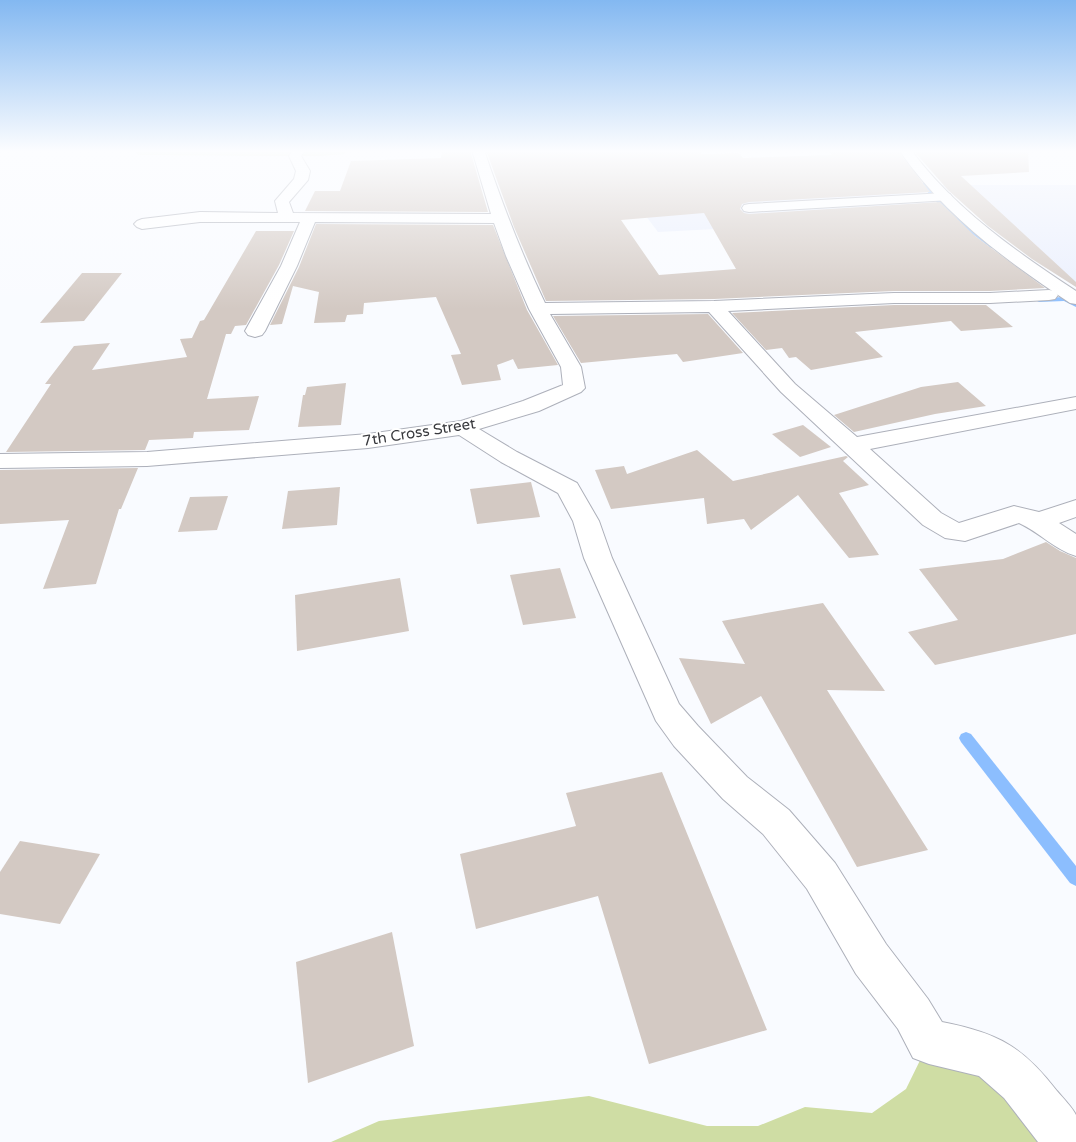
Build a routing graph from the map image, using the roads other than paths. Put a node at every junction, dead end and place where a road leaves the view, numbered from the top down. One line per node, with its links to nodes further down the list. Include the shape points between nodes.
1 (283, 203): 6 (street)
2 (495, 203): 8 (street, 7th Cross Street)
3 (833, 203): 5 (street)
4 (951, 203): 11 (street, via 1029,268)
5 (749, 208)
6 (287, 218): 7 (street); 9 (street, via 200,217)
7 (309, 218): 8 (street); 14 (street, via 289,266)
8 (501, 218): 13 (street, 7th Cross Street)
9 (142, 224)
10 (1049, 295): 12 (street)
11 (1076, 299)
12 (714, 306): 13 (street); 17 (street, via 788,388)
13 (538, 309): 16 (street, 7th Cross Street, via 571,367 574,388 531,406)
14 (255, 330)
15 (1076, 403): 17 (street)
16 (464, 427): 18 (street, 7th Cross Street, via 368,441 147,460); 22 (street, via 509,457 568,488 586,521 598,558 667,712 735,788 776,822 821,876 871,959 913,1014 929,1042 964,1048 1001,1064 1039,1104)
17 (852, 445): 20 (street, via 932,519 954,532 965,532 1014,514)
18 (0, 461)
19 (1076, 508): 20 (street)
20 (1038, 521): 21 (street)
21 (1076, 547)
22 (1066, 1142)

